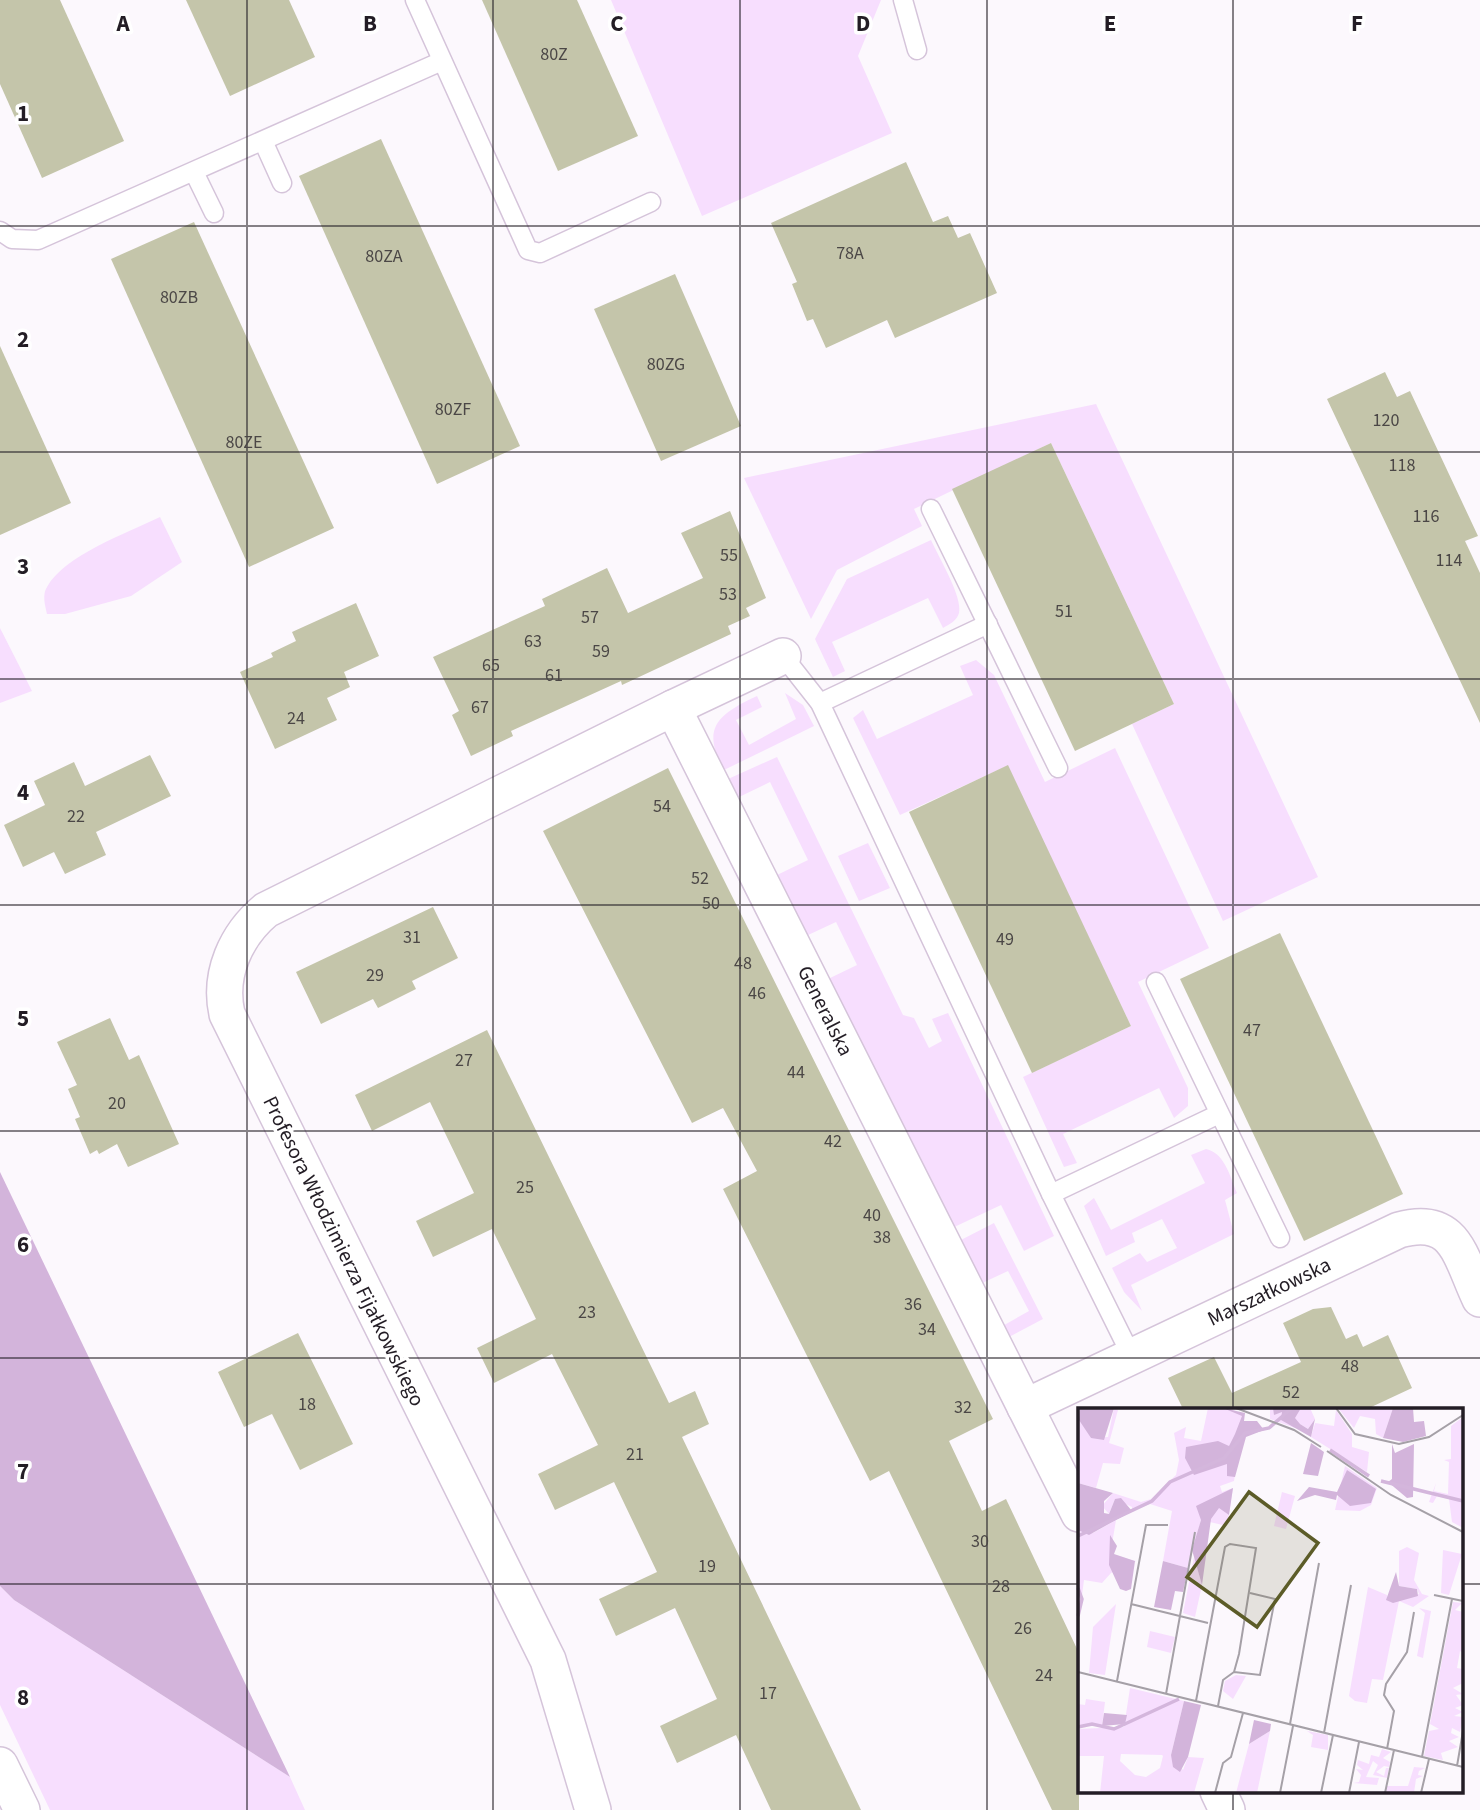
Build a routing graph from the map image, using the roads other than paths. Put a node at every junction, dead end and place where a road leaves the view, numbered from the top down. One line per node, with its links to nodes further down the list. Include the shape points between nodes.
1 (415, 0): 4 (lane)
2 (903, 0): 3 (lane)
3 (917, 51)
4 (442, 61): 5 (lane); 8 (lane, via 528,250 540,253)
5 (263, 141): 6 (lane); 7 (lane)
6 (194, 172): 9 (lane); 10 (lane, via 38,240 12,239)
7 (282, 183)
8 (651, 202)
9 (214, 213)
10 (0, 231)
11 (931, 509): 12 (lane)
12 (988, 624): 14 (lane); 16 (lane)
13 (783, 656): 14 (lane); 15 (street)
14 (820, 703): 19 (lane)
15 (673, 708): 23 (street, Generalska); 28 (street, Profesora Włodzimierza Fijałkowskiego, via 266,909 249,924 237,944 225,983 227,1014 548,1660)
16 (1058, 768)
17 (1156, 982): 18 (lane)
18 (1219, 1114): 19 (lane); 20 (lane)
19 (1051, 1194): 22 (lane)
20 (1280, 1238)
21 (1480, 1299): 22 (street, Marszałkowska, via 1446,1233 1416,1225)
22 (1132, 1357): 23 (street, Marszałkowska)
23 (1026, 1406): 24 (street, Generalska)
24 (1078, 1512)
25 (0, 1765): 27 (street)
26 (1218, 1792): 29 (street)
27 (22, 1810)
28 (593, 1810)
29 (1227, 1810)

